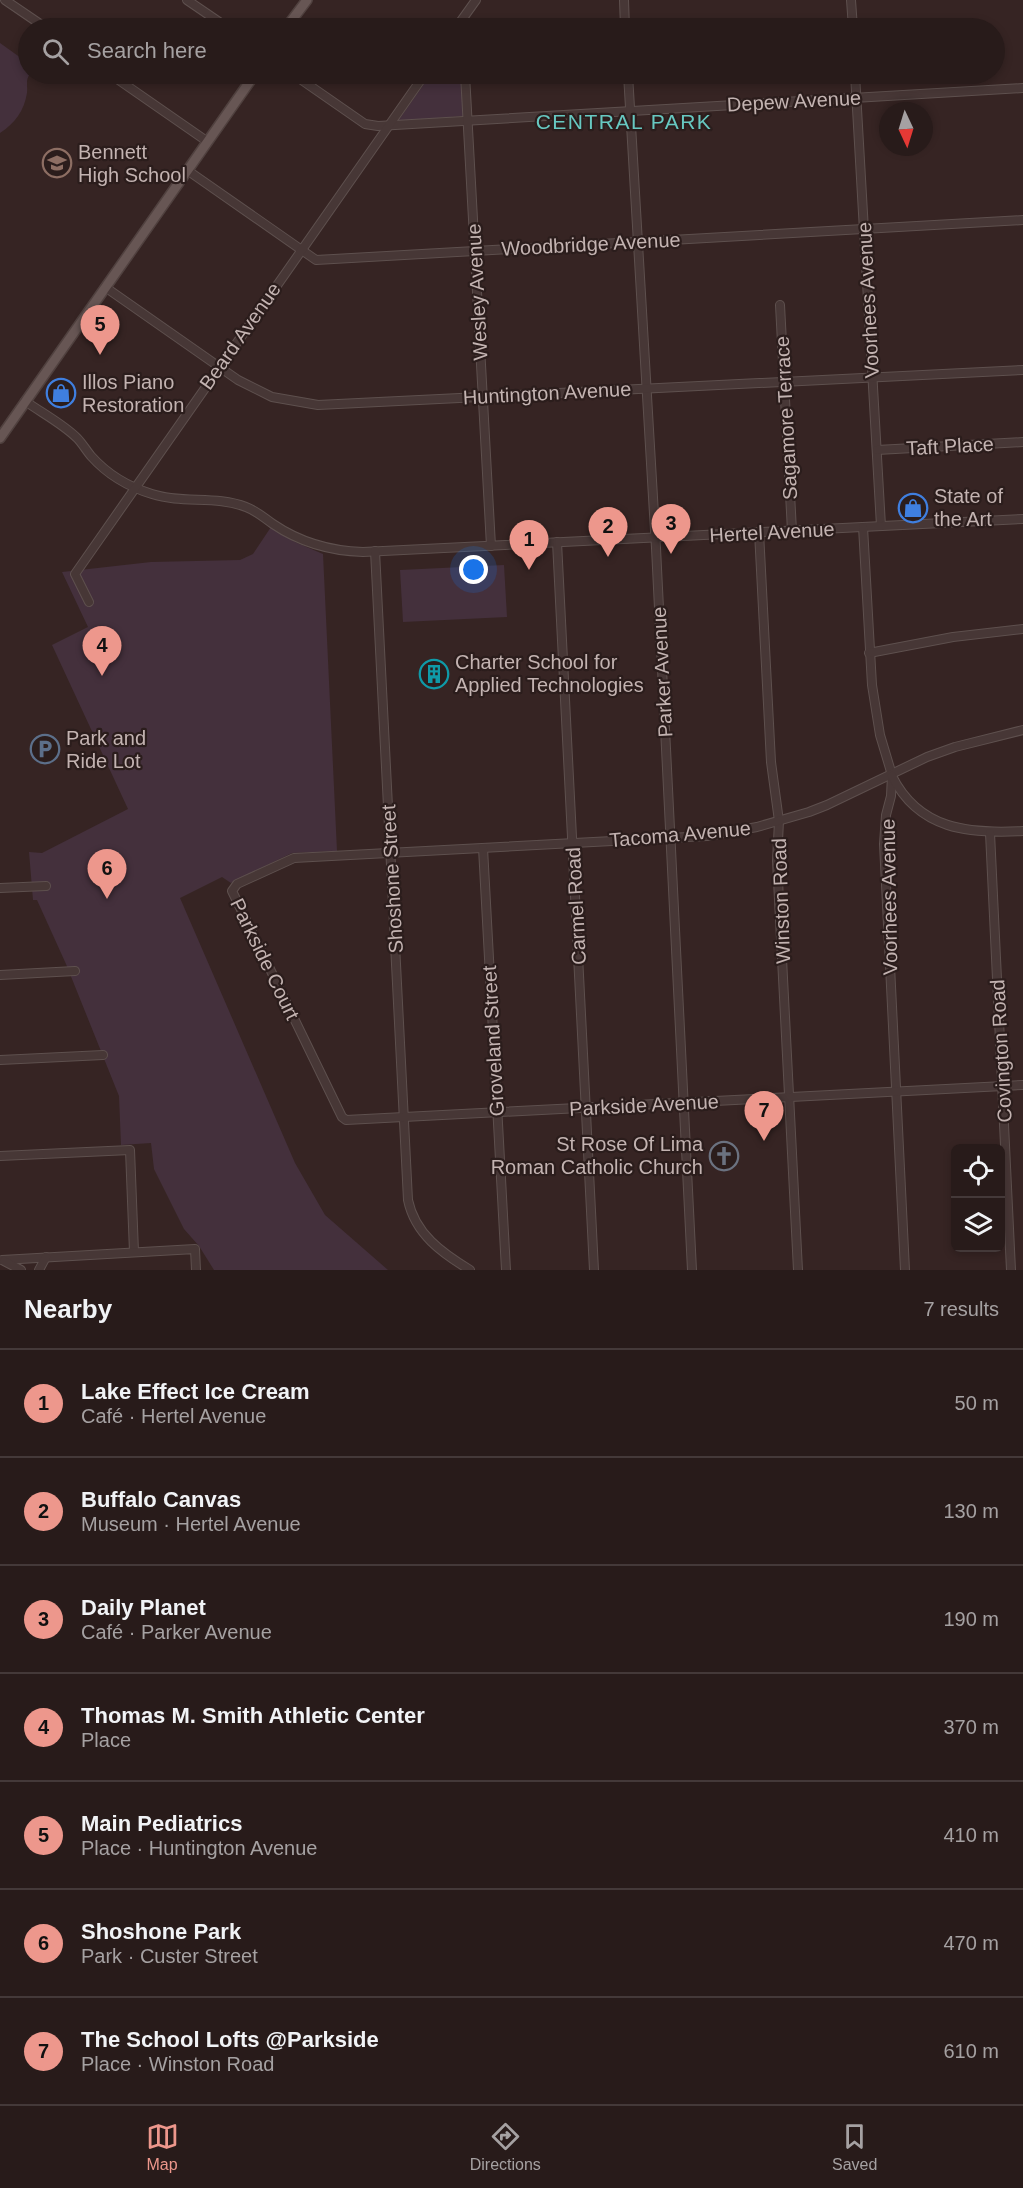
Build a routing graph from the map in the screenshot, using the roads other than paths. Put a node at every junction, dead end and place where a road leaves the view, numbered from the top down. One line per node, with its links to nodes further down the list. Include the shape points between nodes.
1 (5, 0): 7 (street)
2 (188, 0): 8 (street)
3 (307, 0): 9 (main road)
4 (476, 0): 10 (street)
5 (624, 0): 11 (street)
6 (851, 0): 12 (street)
7 (31, 18)
8 (214, 18)
9 (294, 18)
10 (466, 18)
11 (625, 18)
12 (852, 18)
13 (124, 84): 25 (street)
14 (248, 84): 25 (main road)
15 (307, 84): 24 (street, Depew Avenue, via 365,124)
16 (418, 84): 24 (street, Beard Avenue)
17 (465, 84): 23 (street, Wesley Avenue)
18 (629, 84): 22 (street, Parker Avenue)
19 (855, 84): 21 (street, Voorhees Avenue)
20 (1023, 88): 21 (street, Depew Avenue)
21 (856, 98): 22 (street, Depew Avenue); 28 (street, Voorhees Avenue)
22 (630, 110): 23 (street, Depew Avenue); 29 (street, Parker Avenue)
23 (467, 120): 24 (street, Depew Avenue); 31 (street, Wesley Avenue)
24 (389, 125): 30 (street, Beard Avenue)
25 (208, 142): 26 (main road)
26 (187, 170): 30 (street, Woodbridge Avenue); 32 (main road)
27 (1023, 220): 28 (street, Woodbridge Avenue)
28 (864, 229): 29 (street, Woodbridge Avenue); 36 (street, Voorhees Avenue)
29 (637, 241): 31 (street, Woodbridge Avenue); 38 (street, Parker Avenue)
30 (301, 249): 31 (street, Woodbridge Avenue, via 316,260); 34 (street, Beard Avenue)
31 (475, 250): 39 (street, Wesley Avenue)
32 (105, 287): 34 (street, Huntington Avenue); 40 (main road)
33 (780, 305): 37 (street, Sagamore Terrace)
34 (218, 367): 39 (street, Huntington Avenue, via 254,389 296,402 340,405); 44 (street, Beard Avenue)
35 (1023, 370): 36 (street, Huntington Avenue)
36 (873, 378): 37 (street, Huntington Avenue); 43 (street, Voorhees Avenue)
37 (784, 381): 38 (street, Huntington Avenue); 48 (street, Sagamore Terrace)
38 (645, 387): 39 (street, Huntington Avenue); 50 (street, Parker Avenue)
39 (483, 397): 52 (street, Wesley Avenue)
40 (25, 401): 41 (main road); 44 (street, Hertel Avenue, via 76,437 111,474)
41 (0, 438)
42 (1023, 442): 43 (street, Taft Place)
43 (877, 450): 46 (street, Voorhees Avenue)
44 (135, 488): 53 (street, Hertel Avenue, via 170,498 217,500 243,506 313,545); 54 (street, Beard Avenue, via 75,574)
45 (1023, 519): 46 (street, Hertel Avenue)
46 (881, 526): 47 (street, Hertel Avenue)
47 (863, 527): 48 (street, Hertel Avenue); 56 (street, Voorhees Avenue)
48 (792, 531): 49 (street, Hertel Avenue)
49 (759, 532): 50 (street, Hertel Avenue); 59 (street, Winston Road, via 771,762)
50 (655, 538): 51 (street, Hertel Avenue); 62 (street, Parker Avenue)
51 (557, 542): 52 (street, Hertel Avenue); 63 (street, Carmel Road)
52 (491, 546): 53 (street, Hertel Avenue)
53 (375, 551): 65 (street, Shoshone Street)
54 (88, 602)
55 (1023, 629): 56 (street)
56 (869, 653): 58 (street, Voorhees Avenue, via 876,715)
57 (1023, 730): 58 (street, Tacoma Avenue, via 955,747)
58 (892, 774): 59 (street, Tacoma Avenue, via 827,805); 61 (street, via 901,793 930,817 962,829); 74 (street, Voorhees Avenue, via 884,844)
59 (779, 821): 62 (street, Tacoma Avenue, via 724,834); 75 (street, Winston Road, via 777,861)
60 (1023, 831): 61 (street)
61 (990, 832): 73 (street, Covington Road)
62 (670, 838): 63 (street, Tacoma Avenue); 76 (street, Parker Avenue)
63 (573, 843): 64 (street, Tacoma Avenue); 77 (street, Carmel Road)
64 (483, 849): 65 (street, Tacoma Avenue); 78 (street, Groveland Street)
65 (391, 853): 79 (street, Parkside Court, via 294,858 237,884 232,891); 80 (street, Shoshone Street)
66 (46, 886): 67 (street)
67 (0, 888)
68 (75, 971): 69 (street)
69 (0, 975)
70 (103, 1055): 71 (street)
71 (0, 1060)
72 (1023, 1085): 73 (street, Parkside Avenue)
73 (1002, 1086): 74 (street, Parkside Avenue); 94 (street, Covington Road)
74 (896, 1092): 75 (street, Parkside Avenue); 93 (street, Voorhees Avenue)
75 (789, 1097): 76 (street, Parkside Avenue); 92 (street, Winston Road)
76 (684, 1103): 77 (street, Parkside Avenue); 91 (street, Parker Avenue)
77 (586, 1108): 78 (street, Parkside Avenue); 90 (street, Carmel Road)
78 (497, 1112): 80 (street, Parkside Avenue); 89 (street, Groveland Street)
79 (340, 1114): 80 (street, Parkside Avenue, via 347,1120)
80 (404, 1117): 88 (street, Shoshone Street, via 410,1207 418,1226 425,1236)
81 (0, 1155): 82 (street, via 130,1150)
82 (134, 1252): 83 (street); 87 (street, via 195,1249)
83 (46, 1257): 84 (street); 86 (street)
84 (1, 1259): 85 (street)
85 (21, 1270)
86 (39, 1270)
87 (196, 1270)
88 (470, 1270)
89 (506, 1270)
90 (594, 1270)
91 (692, 1270)
92 (798, 1270)
93 (905, 1270)
94 (1011, 1270)

